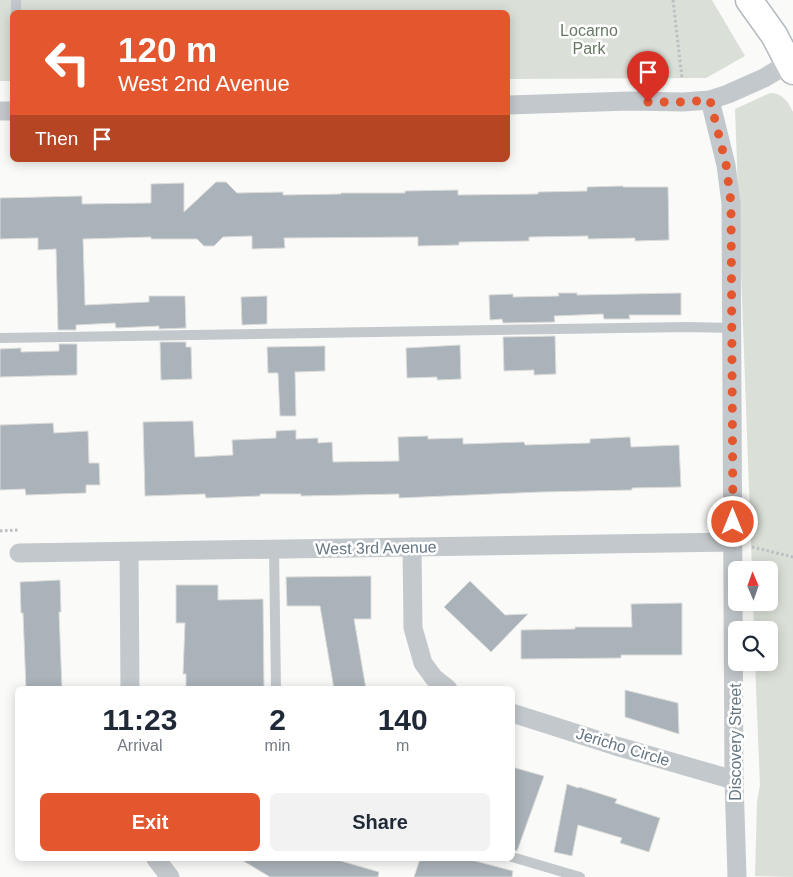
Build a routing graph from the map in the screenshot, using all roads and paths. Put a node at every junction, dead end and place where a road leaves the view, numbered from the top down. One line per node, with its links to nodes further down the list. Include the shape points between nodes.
1 (673, 0): 4 (path)
2 (749, 0): 3 (street, via 774,35)
3 (791, 67): 5 (street)
4 (682, 78)
5 (710, 100): 6 (street); 7 (street, Discovery Street, via 726,164 731,203)
6 (510, 105)
7 (732, 328): 8 (lane); 11 (street, Discovery Street)
8 (0, 338)
9 (19, 530): 10 (path)
10 (0, 531)
11 (733, 542): 12 (street, West 3rd Avenue); 16 (path); 21 (street, Discovery Street)
12 (412, 547): 13 (street, West 3rd Avenue); 19 (street, via 413,628 423,663)
13 (274, 549): 14 (street, West 3rd Avenue); 18 (lane)
14 (129, 552): 15 (street, West 3rd Avenue); 17 (street)
15 (19, 553)
16 (793, 558)
17 (130, 686)
18 (276, 686)
19 (444, 686)
20 (515, 714): 21 (street, Jericho Circle)
21 (734, 780): 26 (street, Discovery Street)
22 (515, 858): 25 (lane)
23 (158, 861): 24 (street)
24 (170, 877)
25 (580, 877)
26 (737, 877)

